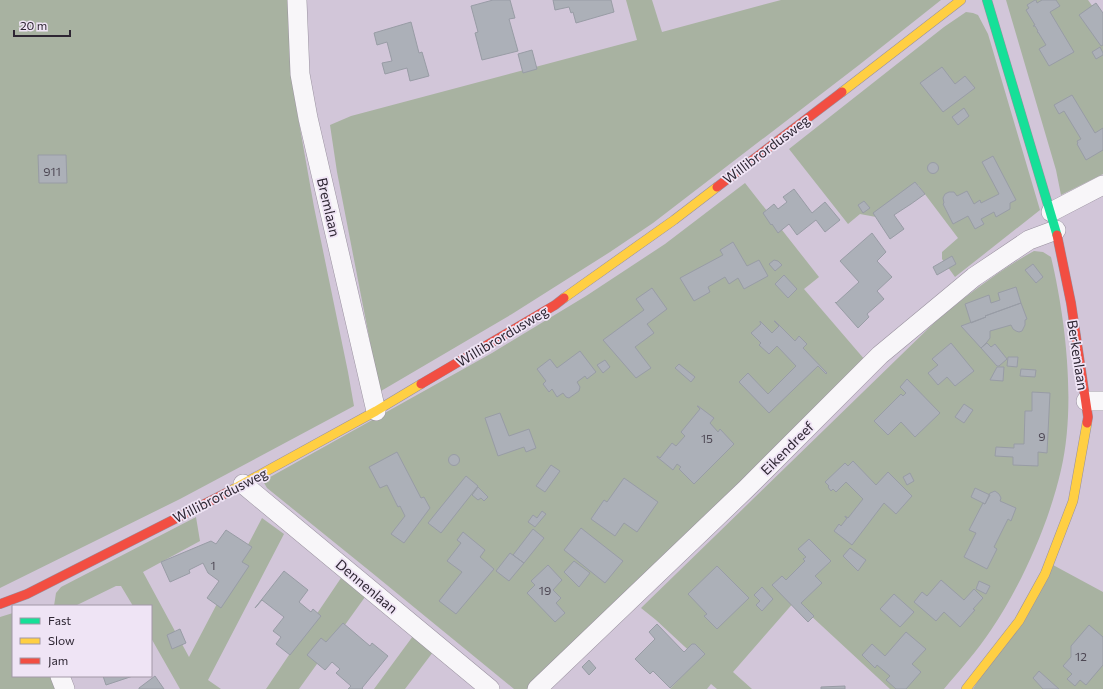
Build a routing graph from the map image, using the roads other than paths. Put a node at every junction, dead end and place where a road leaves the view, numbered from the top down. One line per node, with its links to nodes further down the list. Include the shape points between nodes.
1 (297, 0): 7 (street, Bremlaan, via 300,74 308,118)
2 (961, 0): 7 (street, Willibrordusweg, via 674,220 555,305)
3 (987, 0): 5 (street, Berkenlaan)
4 (1103, 185): 5 (street, Eikendreef)
5 (1053, 221): 6 (street, Berkenlaan); 14 (street, Eikendreef, via 974,277 880,355)
6 (1094, 401): 15 (street, Berkenlaan, via 1088,417 1073,501 1045,574 1019,621)
7 (376, 411): 8 (street, Willibrordusweg)
8 (243, 484): 9 (street, Willibrordusweg); 13 (street, Dennenlaan)
9 (29, 600): 10 (street, Willibrordusweg)
10 (0, 604)
11 (60, 677): 12 (street)
12 (65, 689)
13 (490, 689)
14 (537, 689)
15 (966, 689)

